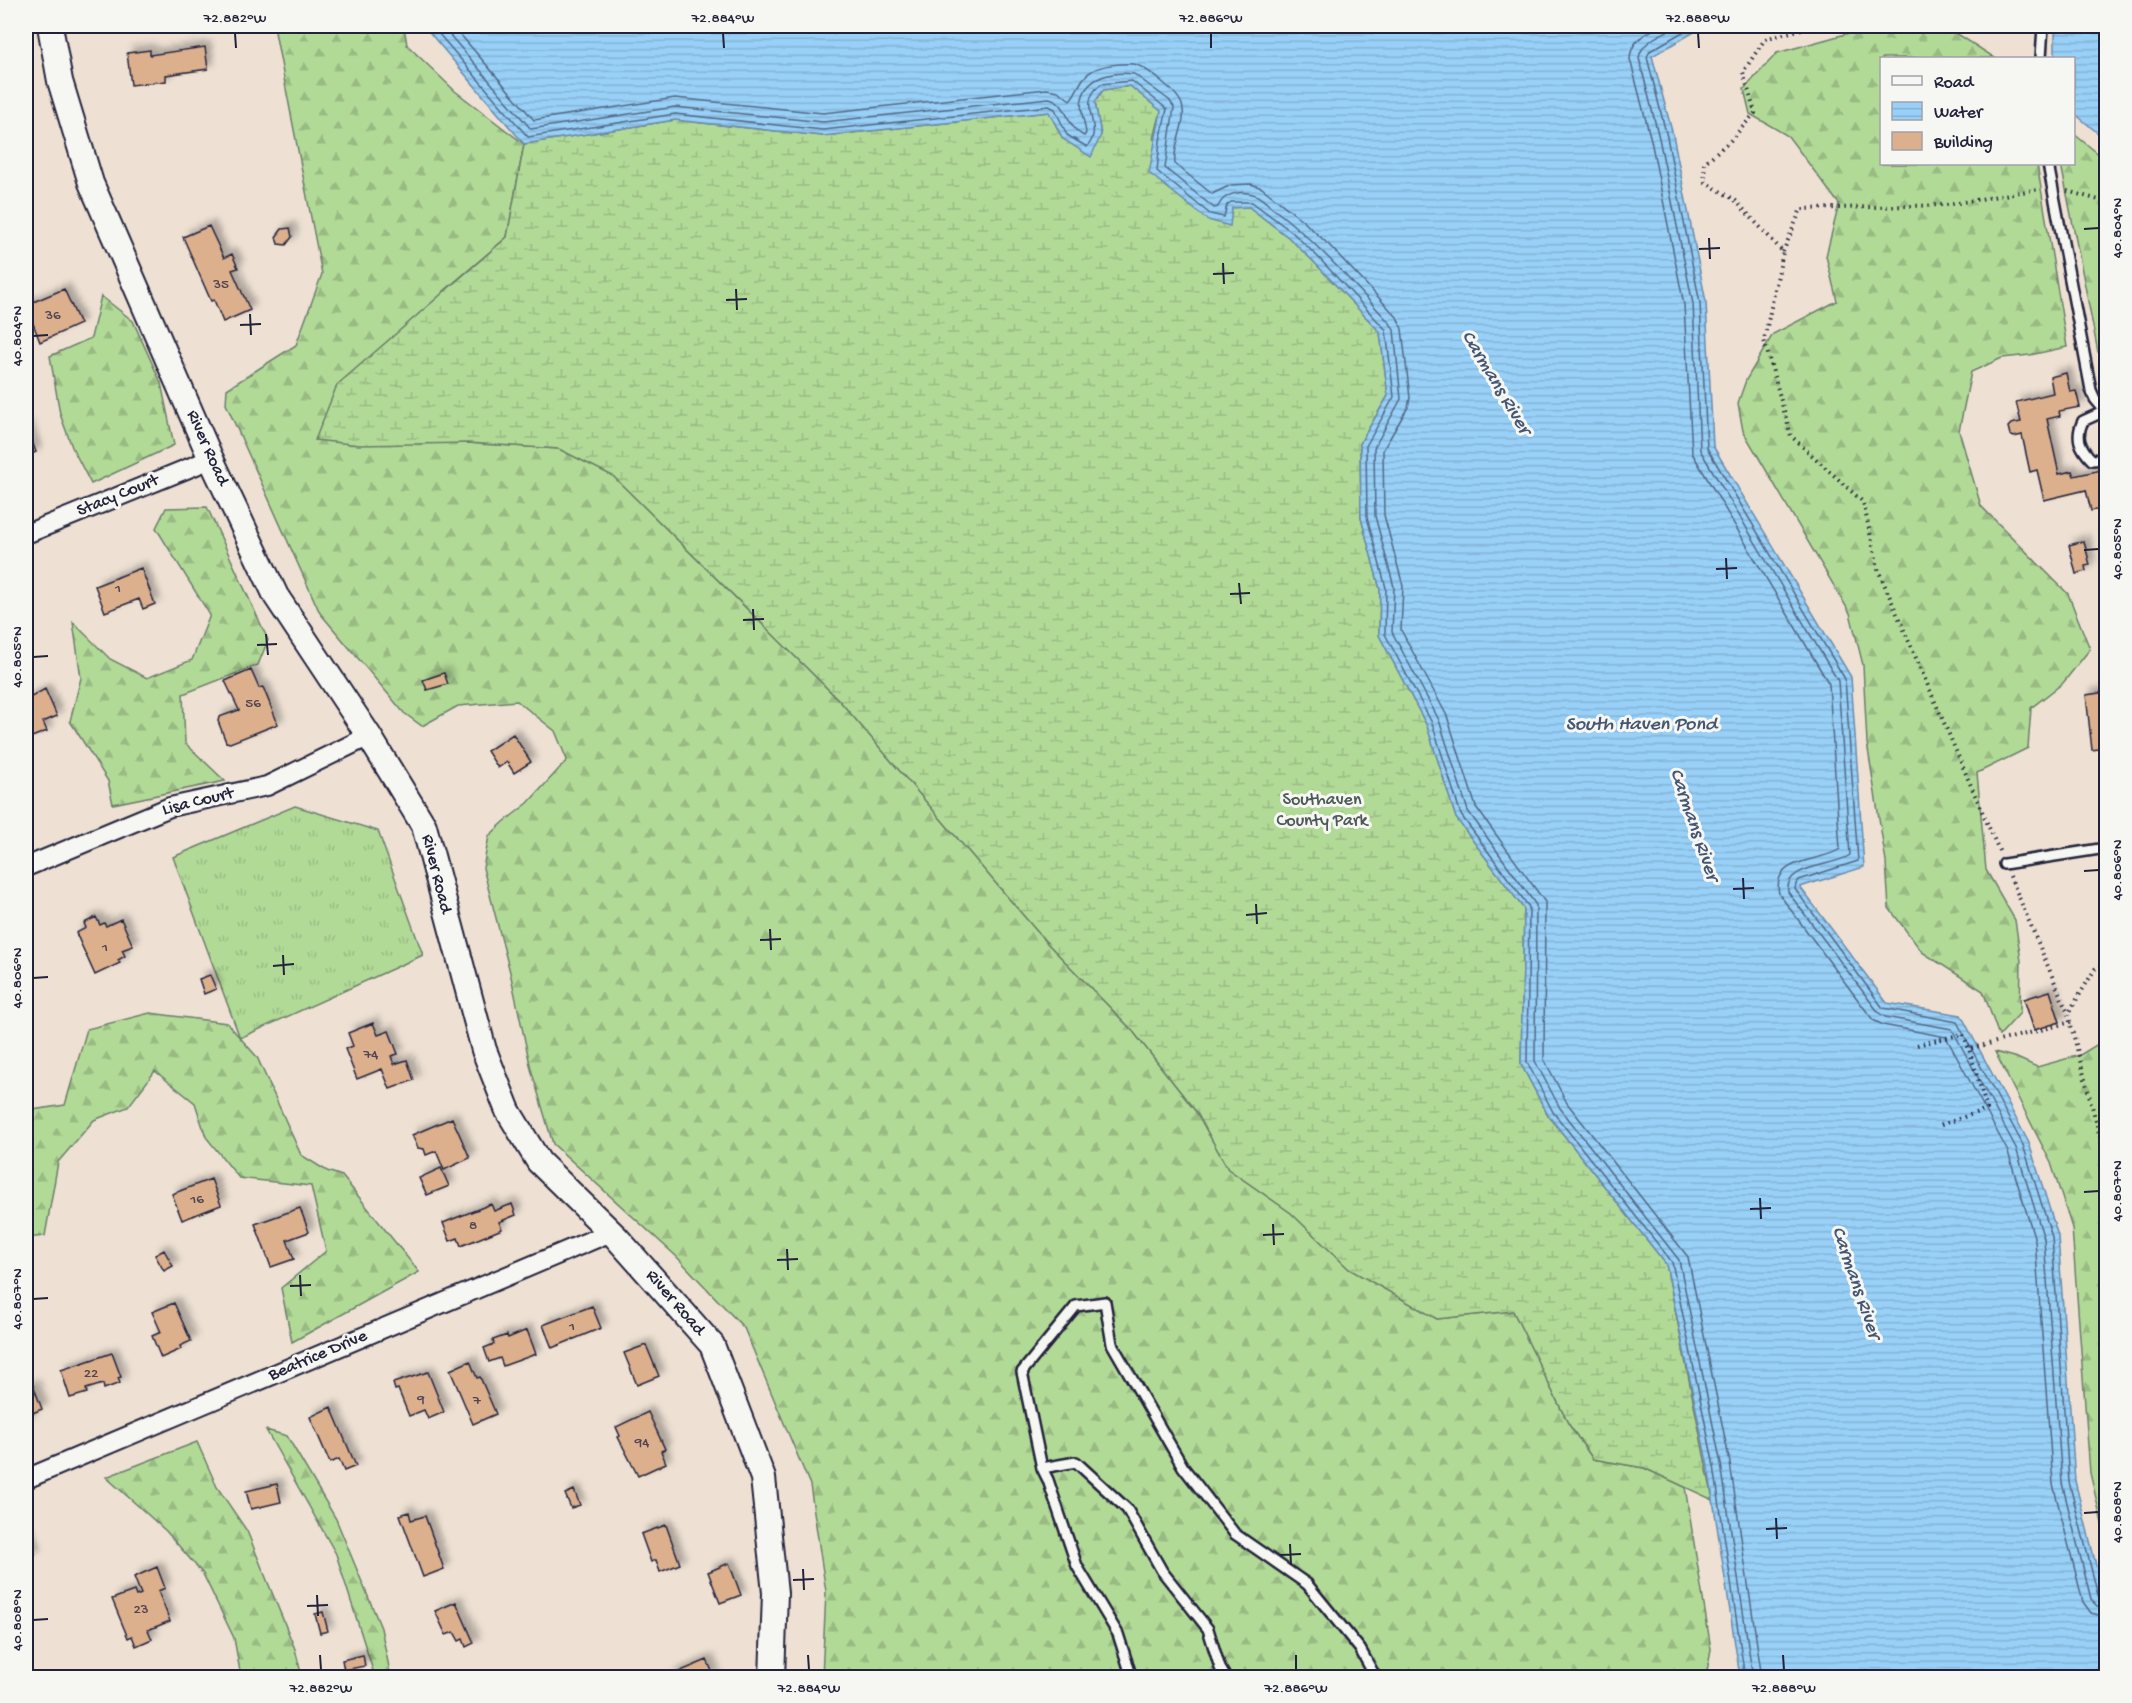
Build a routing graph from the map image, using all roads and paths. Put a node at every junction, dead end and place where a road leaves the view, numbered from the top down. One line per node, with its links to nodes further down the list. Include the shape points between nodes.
1 (50, 26): 10 (street, River Road, via 60,81 91,183)
2 (1813, 26): 8 (path, via 1765,39 1743,72 1755,113 1704,162 1705,182 1735,200)
3 (2043, 26): 4 (lane)
4 (2042, 57)
5 (2048, 165): 6 (lane)
6 (2052, 187): 7 (path); 8 (path, via 1946,205 1801,209); 9 (lane, via 2091,390)
7 (2106, 202)
8 (1783, 252): 15 (path, via 1764,340 1791,436 1863,502 1879,572)
9 (2106, 411): 11 (lane, via 2083,421 2079,440 2092,460)
10 (211, 459): 12 (street, Stacy Court); 13 (street, River Road, via 276,596)
11 (2106, 459)
12 (26, 534)
13 (369, 736): 16 (street, Lisa Court, via 267,786 170,807); 24 (street, River Road, via 424,826 484,1050 508,1111 538,1162)
14 (2106, 848): 15 (lane)
15 (2004, 864): 18 (path)
16 (26, 867)
17 (2106, 962): 18 (path, via 2095,969)
18 (2068, 1014): 19 (path)
19 (2071, 1022): 21 (path); 23 (path)
20 (1917, 1045): 21 (path, via 1963,1034)
21 (1969, 1049): 22 (path, via 1987,1109)
22 (1941, 1125)
23 (2106, 1160)
24 (611, 1232): 26 (street, Beatrice Drive); 27 (street, River Road, via 712,1346 763,1478 775,1593)
25 (1042, 1468): 28 (lane, via 1077,1566 1118,1634); 29 (lane, via 1076,1461 1126,1509 1162,1571 1208,1629); 30 (lane, via 1023,1372 1076,1306 1105,1302 1112,1344 1183,1467 1235,1534 1306,1584 1360,1650)
26 (26, 1479)
27 (772, 1677)
28 (1132, 1677)
29 (1226, 1677)
30 (1376, 1677)

